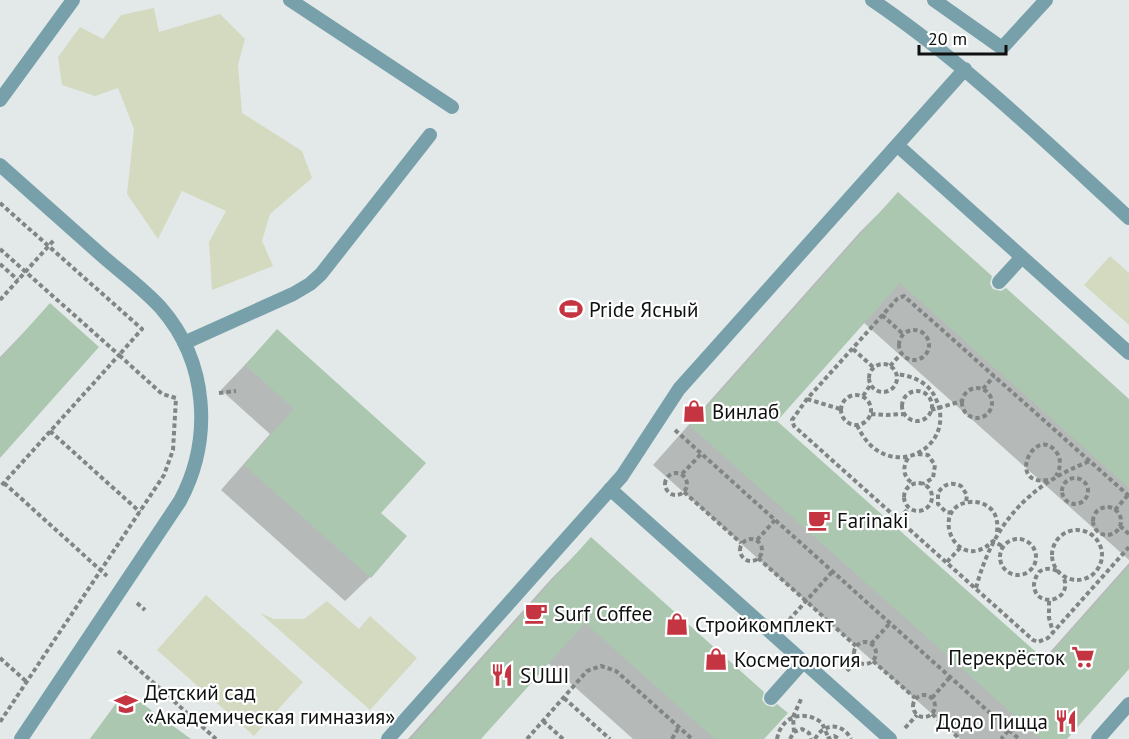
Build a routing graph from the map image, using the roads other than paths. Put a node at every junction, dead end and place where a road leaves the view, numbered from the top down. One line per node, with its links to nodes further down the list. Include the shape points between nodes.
1 (72, 0): 7 (lane)
2 (290, 0): 8 (lane)
3 (872, 0): 6 (lane)
4 (934, 0): 5 (lane, via 1002,48)
5 (1046, 0)
6 (965, 69): 10 (lane); 12 (lane)
7 (0, 100)
8 (452, 107)
9 (430, 135): 15 (lane, via 310,284)
10 (897, 145): 13 (lane); 17 (lane, via 679,389)
11 (0, 165): 15 (lane, via 161,308)
12 (1129, 218)
13 (1022, 257): 14 (lane); 16 (lane)
14 (999, 282)
15 (184, 343): 21 (lane, via 201,395 200,439 191,481)
16 (1129, 353)
17 (610, 489): 18 (lane); 22 (lane)
18 (803, 662): 19 (lane); 23 (lane)
19 (771, 698)
20 (1129, 704): 24 (lane)
21 (21, 739)
22 (388, 739)
23 (890, 739)
24 (1098, 739)

